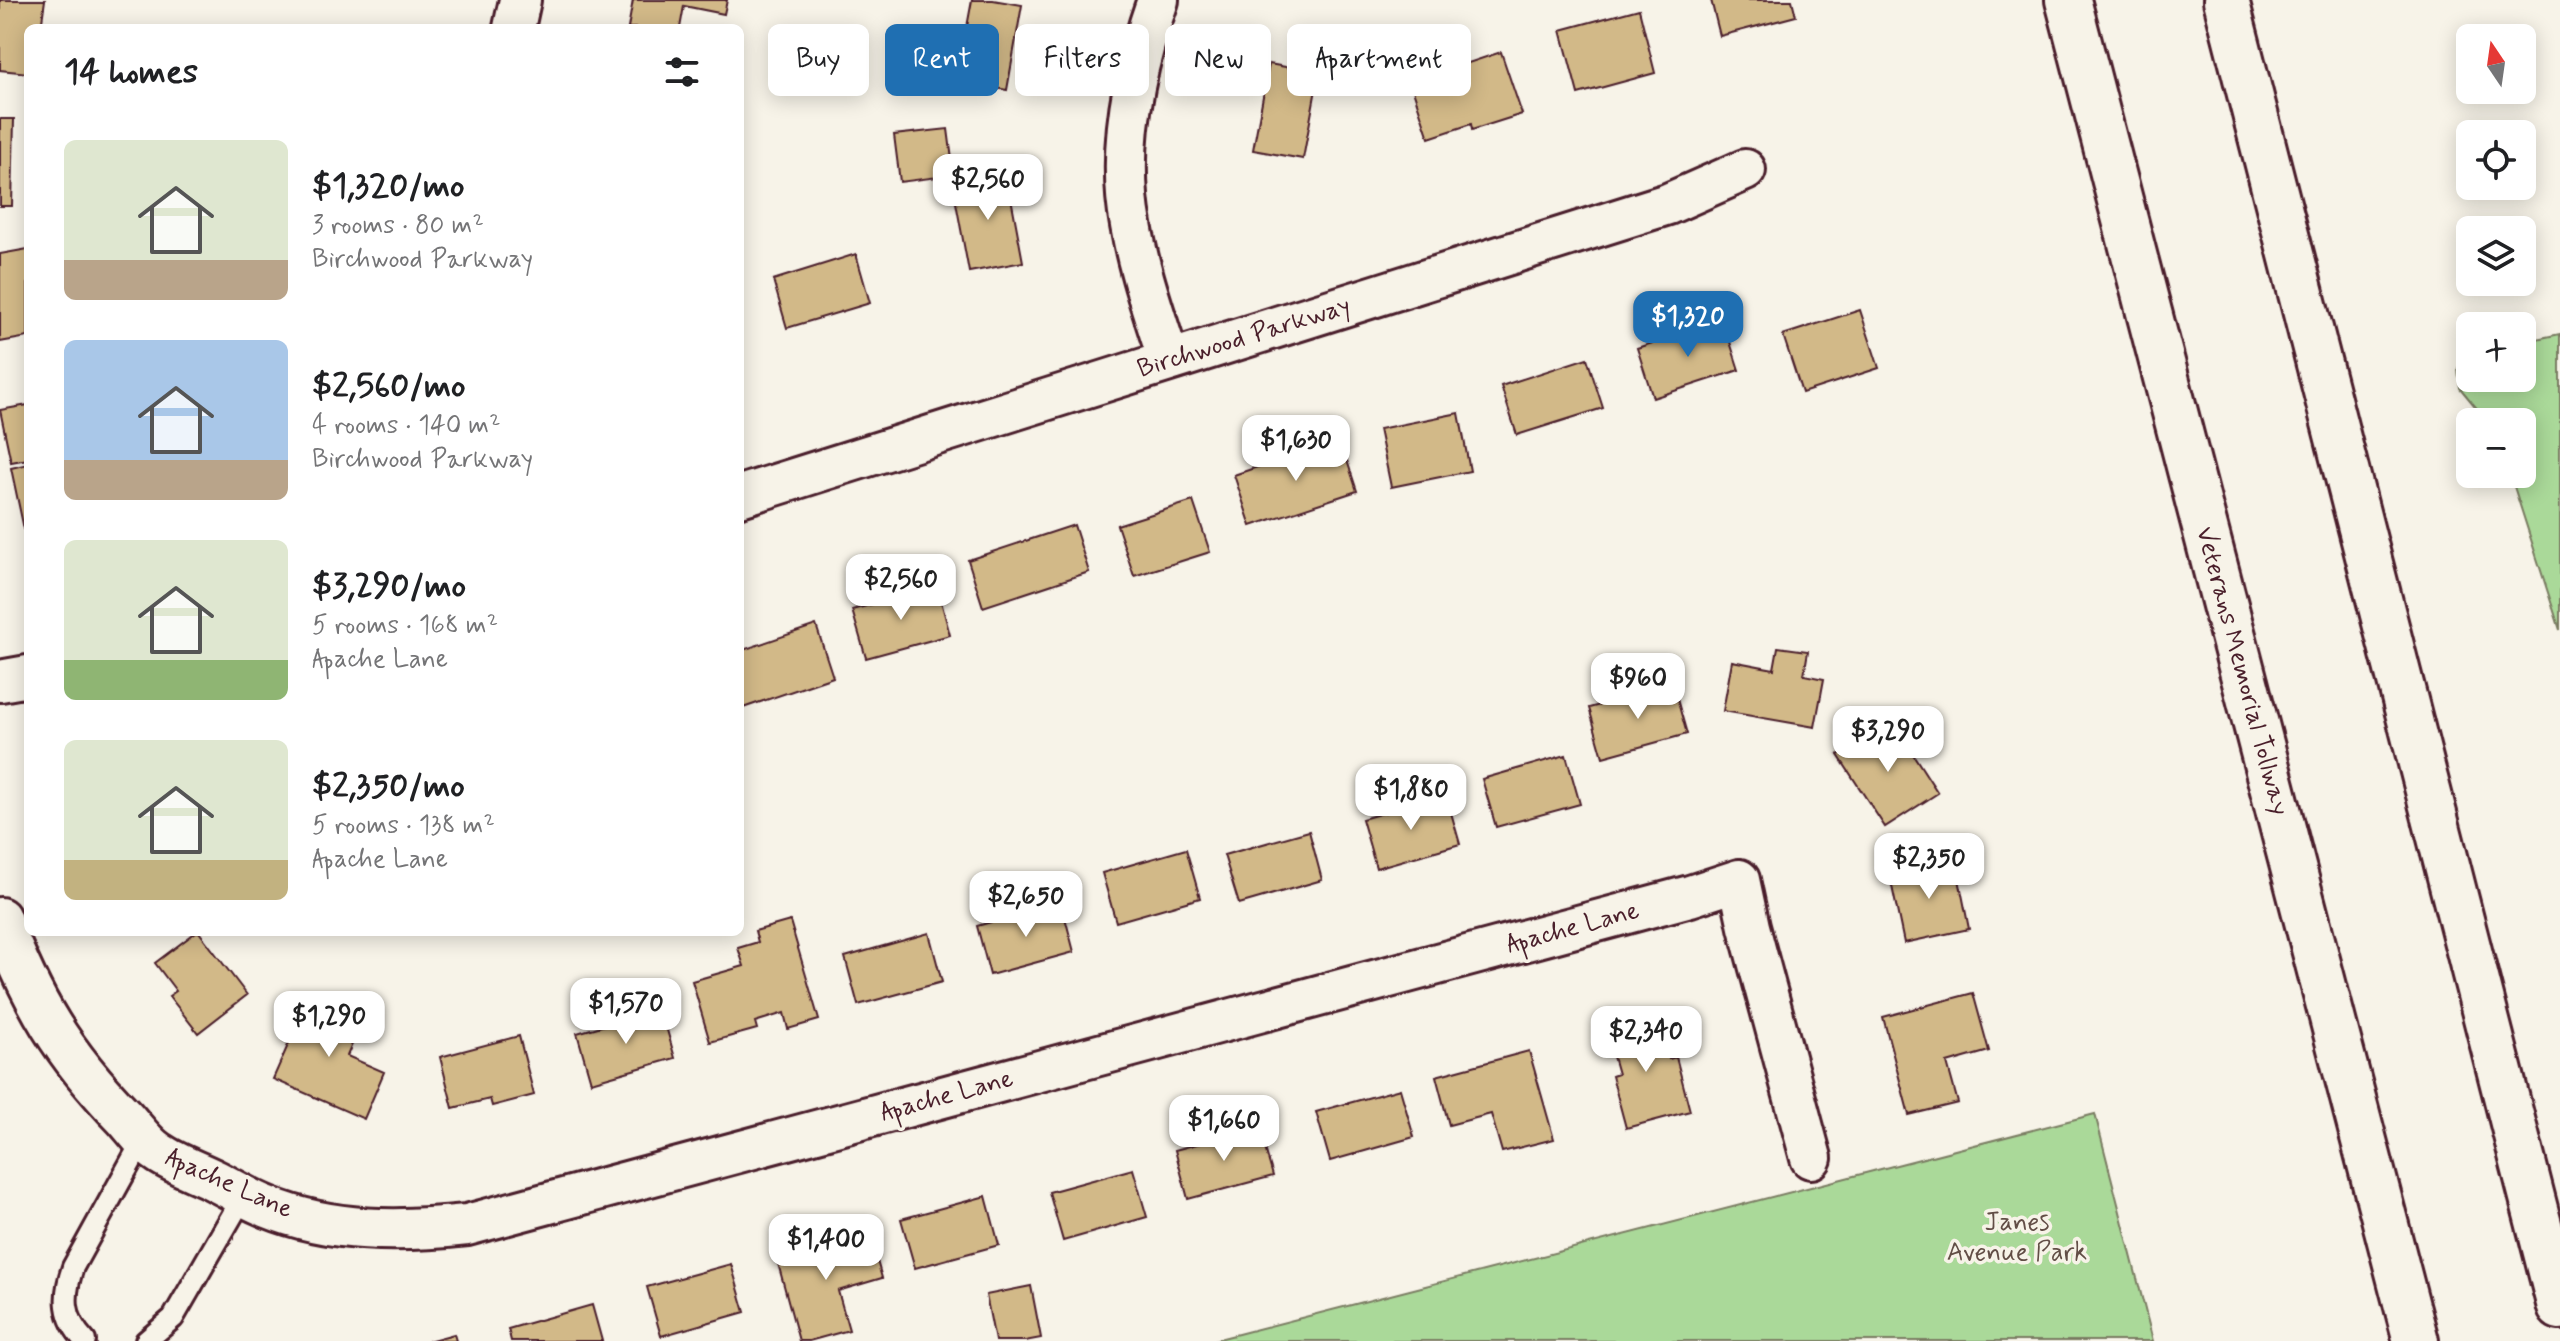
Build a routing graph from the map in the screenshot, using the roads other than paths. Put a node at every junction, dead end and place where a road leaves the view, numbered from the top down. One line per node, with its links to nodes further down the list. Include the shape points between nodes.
1 (520, 0): 5 (street)
2 (1158, 0): 7 (street, via 1130,107 1126,160 1130,222)
3 (2068, 0): 18 (highway, Veterans Memorial Tollway)
4 (2226, 0): 15 (highway)
5 (515, 24)
6 (1745, 170): 7 (street, Birchwood Parkway, via 1668,204)
7 (1169, 361): 8 (street, Birchwood Parkway)
8 (744, 495)
9 (24, 677): 10 (street)
10 (0, 681)
11 (0, 918): 12 (street, Apache Lane, via 21,974 60,1041 97,1090)
12 (144, 1138): 14 (street, Apache Lane, via 157,1152); 16 (lane, via 65,1290 71,1327)
13 (1811, 1158): 14 (street, Apache Lane, via 1739,880 467,1225 361,1229 320,1223)
14 (244, 1195): 17 (lane, via 173,1318)
15 (2560, 1307)
16 (85, 1341)
17 (146, 1341)
18 (2416, 1341)

